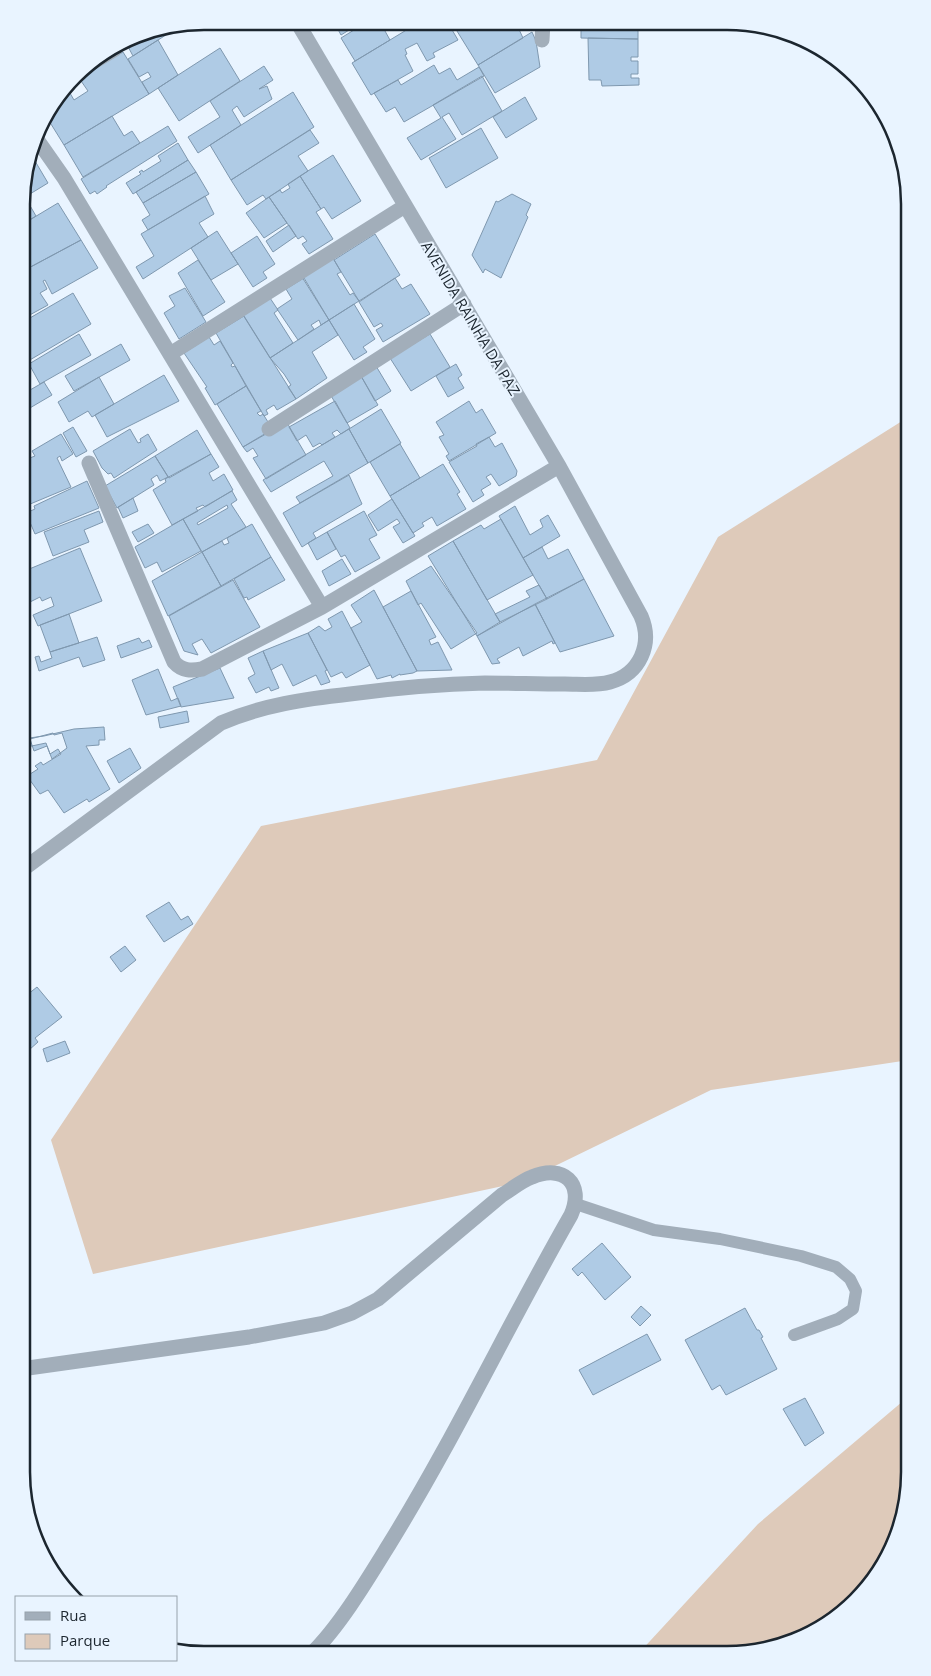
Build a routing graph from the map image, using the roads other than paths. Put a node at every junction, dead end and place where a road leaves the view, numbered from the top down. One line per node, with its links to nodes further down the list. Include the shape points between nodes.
1 (302, 30): 5 (street, AVENIDA RAINHA DA PAZ)
2 (543, 30): 3 (street)
3 (542, 40)
4 (40, 144): 7 (street)
5 (405, 206): 6 (street, AVENIDA RAINHA DA PAZ); 7 (street)
6 (464, 304): 8 (street); 10 (street, AVENIDA RAINHA DA PAZ)
7 (170, 354): 11 (street)
8 (269, 429)
9 (89, 463): 11 (street, via 179,668 202,670)
10 (559, 466): 11 (street); 12 (street, AVENIDA RAINHA DA PAZ, via 641,616 646,631 644,653 626,675 610,682 592,684 484,683 400,687 292,701 245,713 221,723)
11 (322, 607)
12 (30, 864)
13 (576, 1204): 14 (lane, via 654,1230 720,1239 836,1267 850,1279 856,1292 853,1309 838,1319); 15 (street, via 577,1191 566,1178 552,1173 532,1176 502,1195 378,1299 324,1323 249,1337); 16 (street, via 479,1388 406,1516 364,1585)
14 (794, 1336)
15 (30, 1368)
16 (317, 1646)

